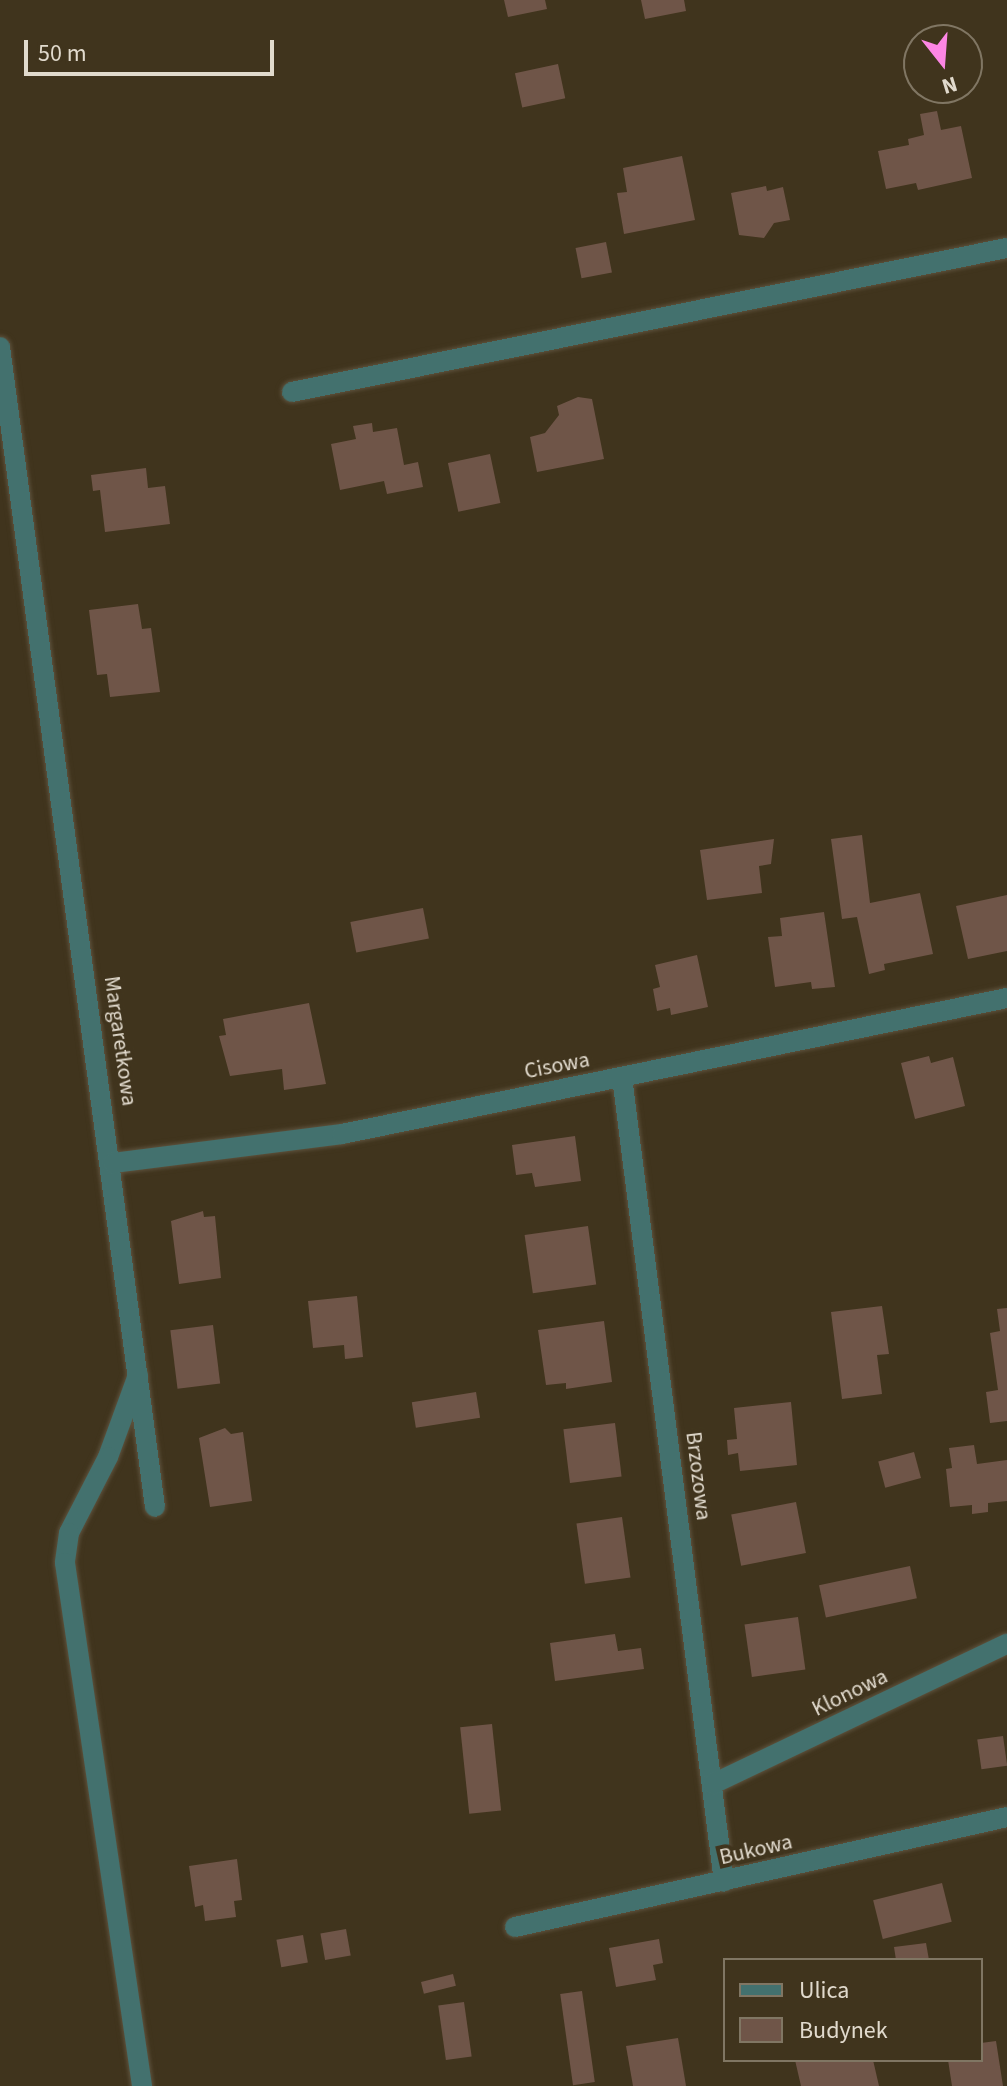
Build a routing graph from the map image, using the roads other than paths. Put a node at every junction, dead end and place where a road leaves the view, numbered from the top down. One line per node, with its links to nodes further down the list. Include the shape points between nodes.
1 (1007, 248): 3 (street)
2 (0, 347): 6 (street, Margaretkowa)
3 (292, 392)
4 (1007, 998): 5 (street, Cisowa)
5 (622, 1077): 6 (street, Cisowa, via 342,1134); 10 (street, Brzozowa)
6 (113, 1163): 7 (street, Margaretkowa)
7 (138, 1375): 8 (street, Margaretkowa); 14 (street, via 108,1457 69,1533 65,1563)
8 (155, 1507)
9 (1007, 1644): 10 (street, Klonowa)
10 (713, 1784): 12 (street, Brzozowa)
11 (1007, 1817): 12 (street, Bukowa)
12 (724, 1882): 13 (street, Bukowa)
13 (515, 1927)
14 (142, 2086)

